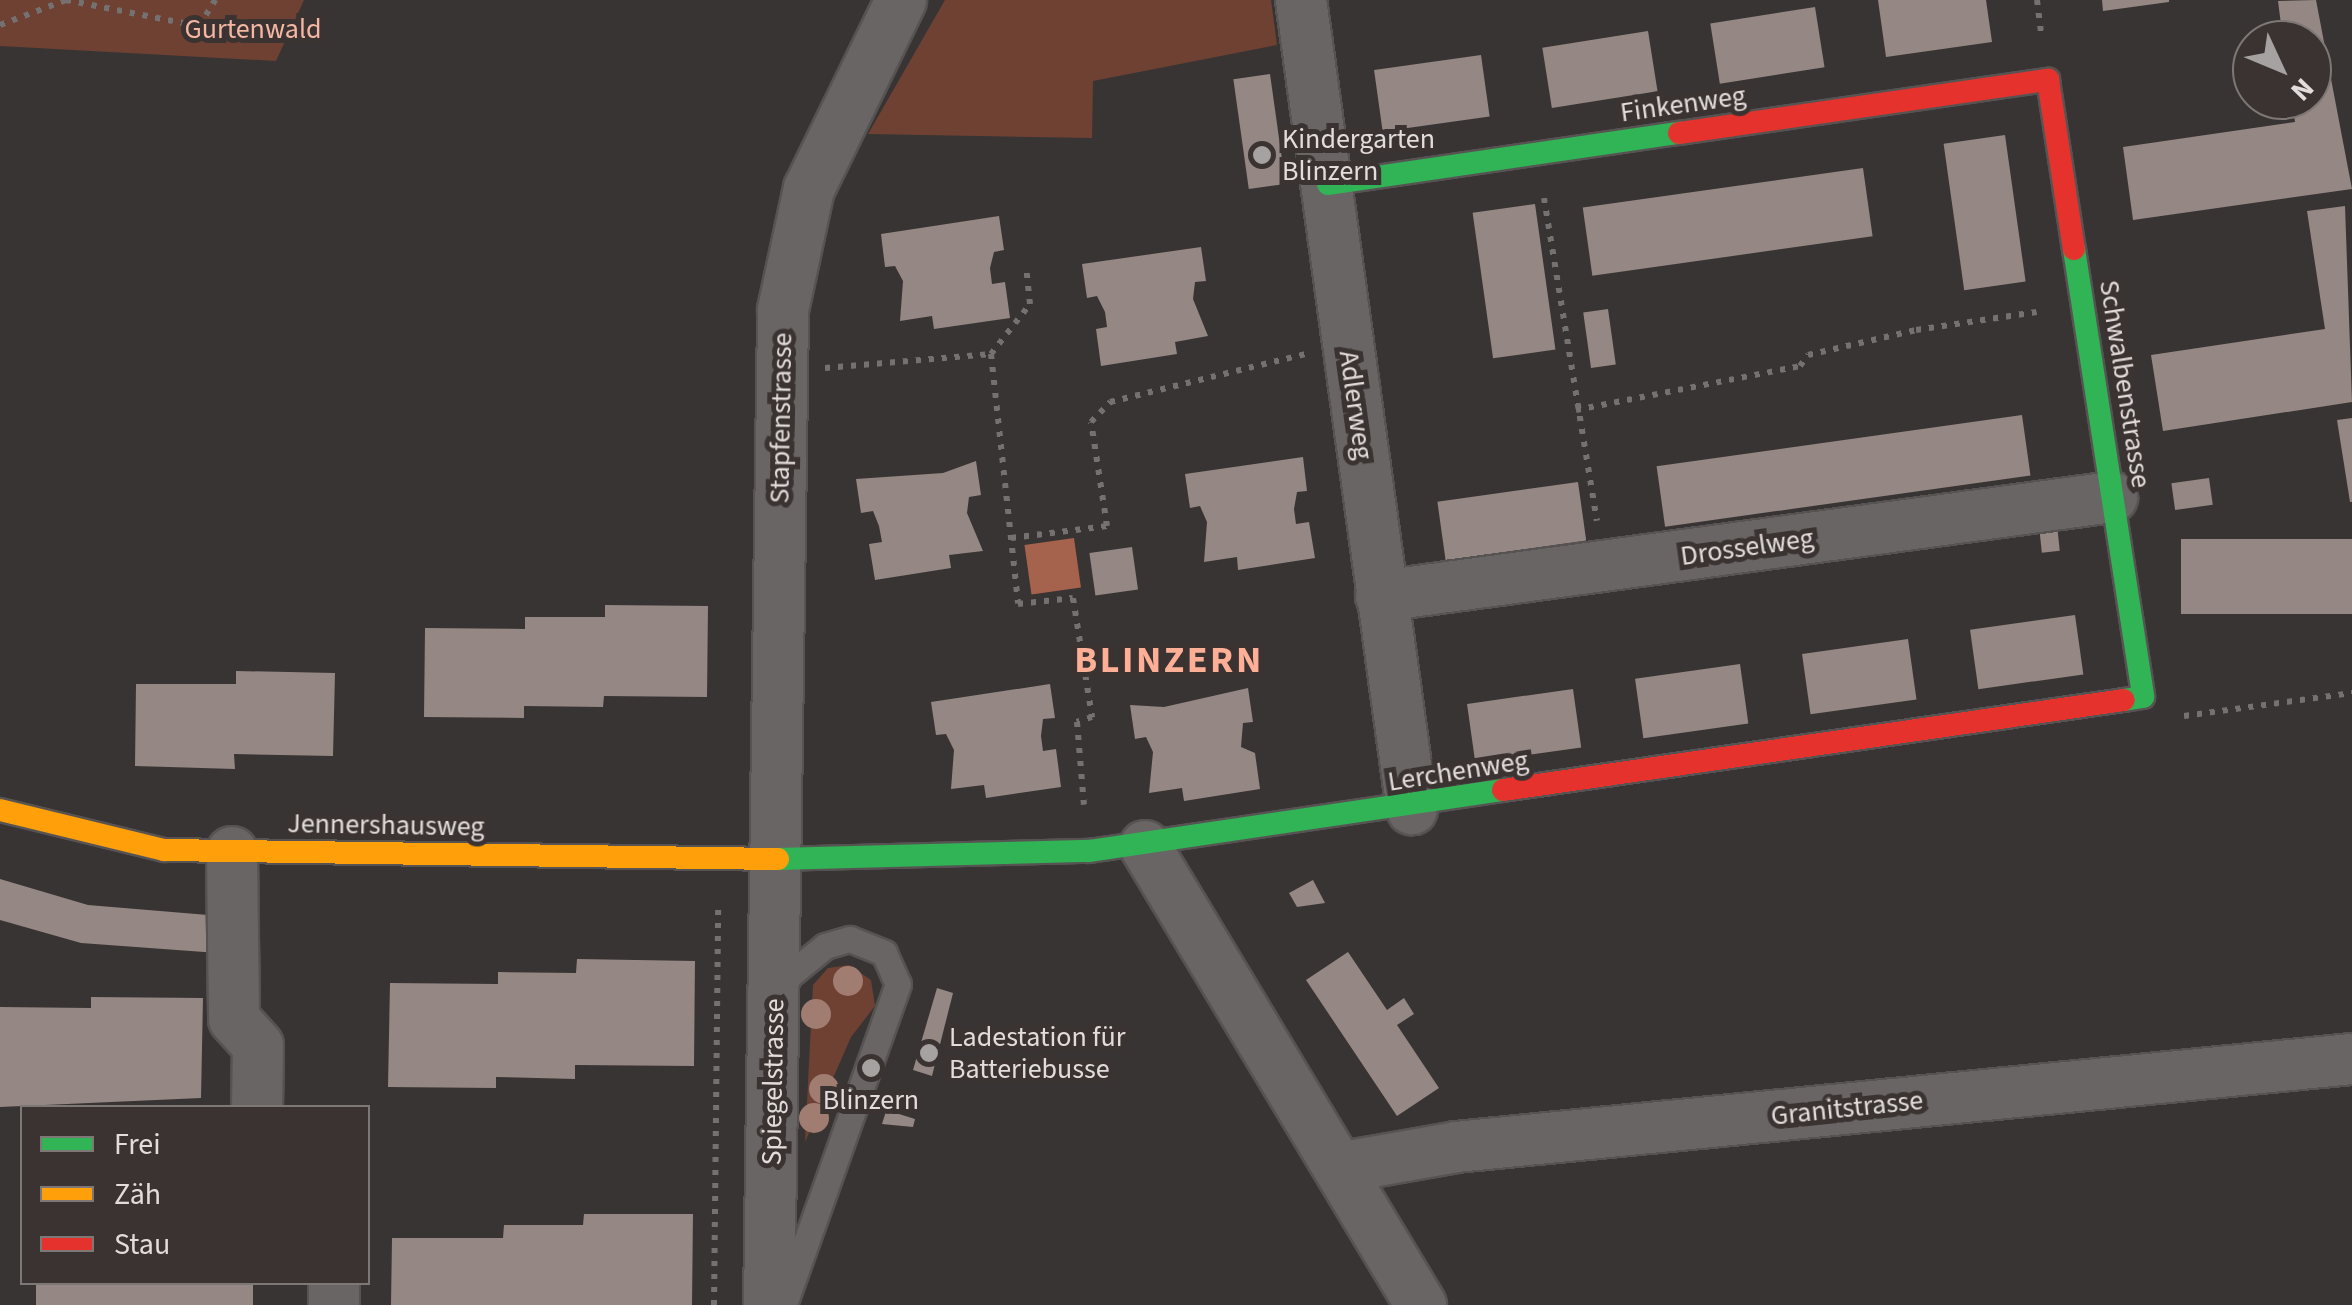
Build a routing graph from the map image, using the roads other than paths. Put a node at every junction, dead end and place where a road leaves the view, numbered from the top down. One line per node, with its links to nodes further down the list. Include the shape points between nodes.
1 (901, 0): 12 (street, Stapfenstrasse, via 808,189 792,248 780,370)
2 (1302, 0): 4 (street, Adlerweg)
3 (2048, 80): 4 (street, Finkenweg); 5 (street, Schwalbenstrasse)
4 (1328, 184): 6 (street, Adlerweg)
5 (2112, 497): 6 (street, Drosselweg); 7 (street, Schwalbenstrasse)
6 (1381, 596): 8 (street, Adlerweg)
7 (2143, 697): 8 (street, Lerchenweg)
8 (1412, 809): 10 (street, Lerchenweg)
9 (0, 810): 11 (street, Jennershausweg, via 84,836)
10 (1145, 846): 12 (street, Lerchenweg); 16 (street)
11 (232, 852): 12 (street, Jennershausweg); 15 (street, via 234,1019 258,1046)
12 (777, 860): 13 (street, Spiegelstrasse)
13 (776, 986): 17 (street, Spiegelstrasse); 18 (lane, via 825,946 850,939 884,953 898,984)
14 (2352, 1059): 16 (street, Granitstrasse, via 1456,1147)
15 (257, 1105)
16 (1344, 1167): 19 (street)
17 (769, 1305)
18 (784, 1305)
19 (1420, 1305)

